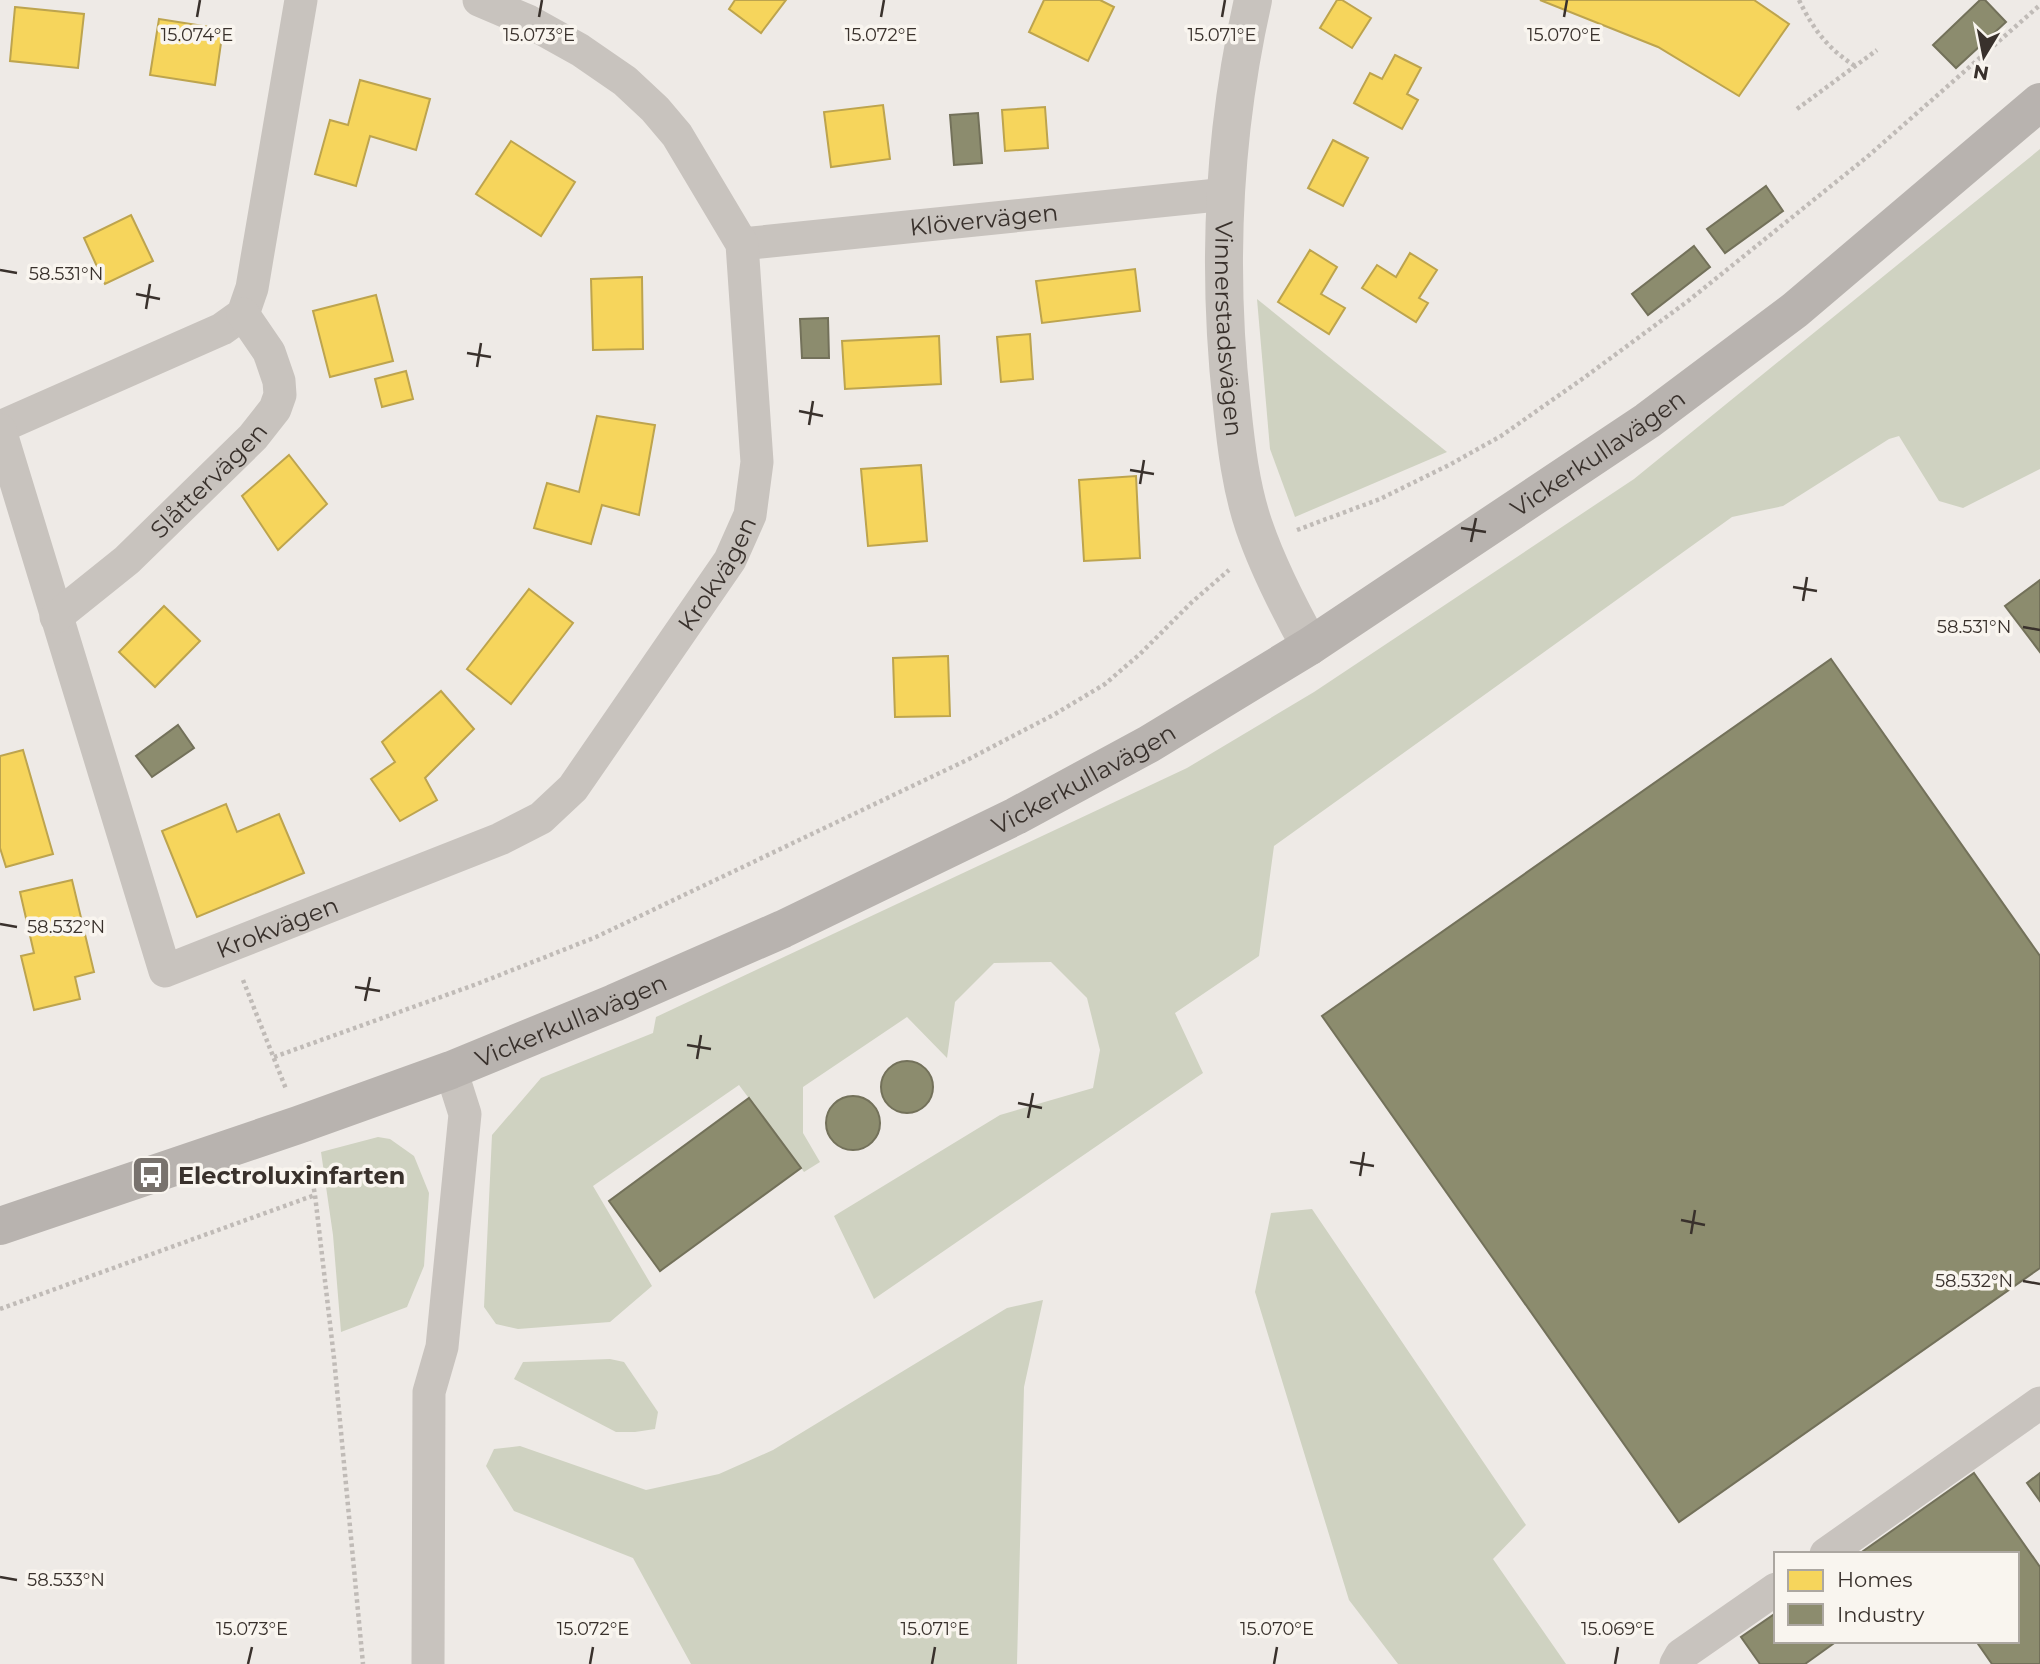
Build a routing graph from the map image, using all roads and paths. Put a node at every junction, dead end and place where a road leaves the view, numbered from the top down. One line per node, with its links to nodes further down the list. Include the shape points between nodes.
1 (301, 0): 12 (street, via 256,268)
2 (479, 0): 11 (street, Krokvägen, via 528,21 625,81 677,135)
3 (1253, 0): 10 (street, Vinnerstadsvägen, via 1232,124)
4 (1799, 0): 7 (path, via 1833,52)
5 (2040, 5): 14 (path, via 1867,157 1688,302 1502,436 1380,499 1299,529)
6 (1877, 50): 7 (path)
7 (1855, 66): 9 (path)
8 (2040, 103): 16 (main road, Vickerkullavägen, via 1795,310 1657,413)
9 (1797, 109)
10 (1227, 194): 11 (street, Klövervägen); 14 (street, Vinnerstadsvägen, via 1228,373 1242,476)
11 (741, 244): 17 (street, Krokvägen, via 757,461 751,514 730,560 573,788 541,818 500,839)
12 (243, 314): 13 (street, via 222,329); 15 (street, Slåttervägen, via 269,352 279,381 275,409 253,437 127,560)
13 (0, 429): 15 (street)
14 (1263, 548): 16 (street, Vinnerstadsvägen); 17 (path, via 1226,571 1105,684 1055,714 596,937 477,984 274,1057)
15 (56, 617): 17 (street, Krokvägen, via 165,971)
16 (1310, 646): 18 (main road, Vickerkullavägen, via 1149,744 1016,816 771,935)
17 (230, 947)
18 (451, 1070): 19 (main road, Vickerkullavägen); 25 (street, via 466,1114 442,1348 429,1392)
19 (0, 1226)
20 (0, 1310): 24 (path, via 315,1195)
21 (2040, 1403): 22 (street)
22 (1829, 1552)
23 (1774, 1590): 26 (street)
24 (363, 1664)
25 (428, 1664)
26 (1676, 1664)

